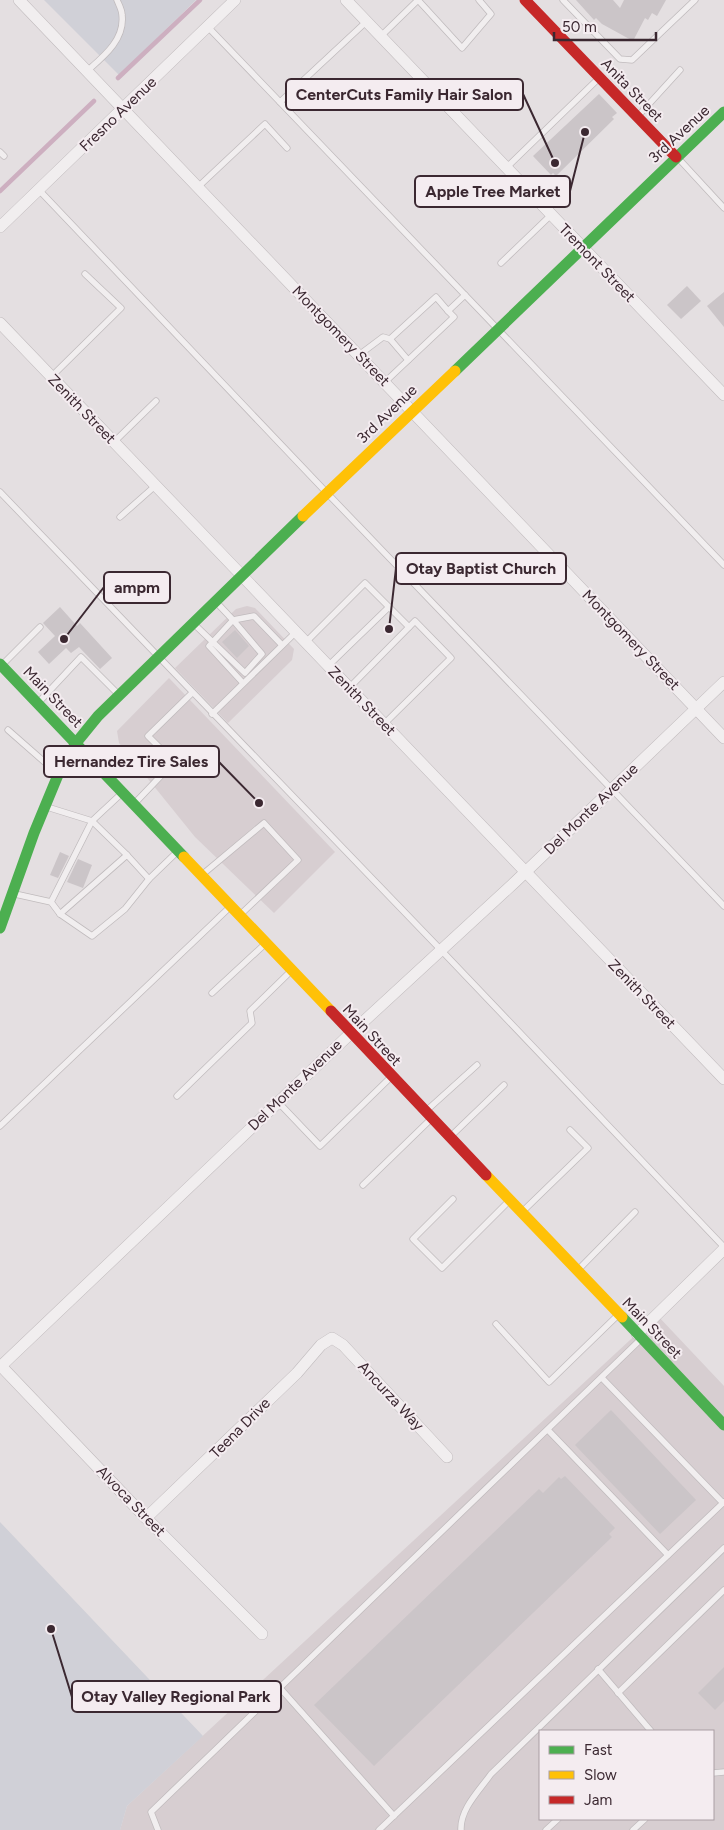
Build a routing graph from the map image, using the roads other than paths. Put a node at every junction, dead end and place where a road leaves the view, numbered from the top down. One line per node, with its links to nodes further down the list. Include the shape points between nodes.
1 (19, 0): 14 (street, Montgomery Street)
2 (117, 0): 14 (lane, via 122,16 121,32 111,50)
3 (235, 0): 11 (street, Fresno Avenue)
4 (346, 0): 10 (street, Tremont Street)
5 (418, 0): 6 (lane, via 462,48 491,14); 12 (lane)
6 (479, 0)
7 (525, 0): 15 (main road, Anita Street)
8 (563, 0): 9 (lane, via 620,59 632,60)
9 (695, 0)
10 (367, 21): 12 (street, Tremont Street); 16 (lane)
11 (207, 26): 16 (lane); 17 (street, Fresno Avenue)
12 (381, 36): 22 (street, Tremont Street)
13 (680, 70): 19 (lane)
14 (87, 71): 17 (street, Montgomery Street)
15 (599, 78): 19 (main road, Anita Street); 22 (lane)
16 (280, 102): 31 (lane)
17 (123, 109): 23 (street, Montgomery Street); 24 (street, Fresno Avenue)
18 (724, 112): 21 (main road, 3rd Avenue)
19 (637, 116): 21 (main road, Anita Street)
20 (287, 148): 23 (lane, via 265,124)
21 (676, 157): 25 (lane); 28 (main road, 3rd Avenue)
22 (506, 168): 26 (street, Tremont Street)
23 (198, 187): 36 (street, Montgomery Street)
24 (39, 190): 27 (street, Fresno Avenue); 46 (lane)
25 (724, 208)
26 (551, 215): 28 (street, Tremont Street); 29 (lane)
27 (0, 227)
28 (582, 247): 34 (main road, 3rd Avenue); 40 (street, Tremont Street)
29 (501, 263)
30 (84, 274): 38 (lane, via 121,308)
31 (465, 295): 32 (lane); 34 (lane)
32 (448, 311): 35 (lane, via 436,297); 37 (lane, via 454,317)
33 (0, 323): 38 (street, Zenith Street)
34 (498, 329): 42 (main road, 3rd Avenue); 48 (lane)
35 (390, 340): 36 (lane, via 383,337); 37 (lane)
36 (359, 355): 39 (street, Montgomery Street)
37 (408, 360): 39 (lane)
38 (51, 377): 43 (street, Zenith Street)
39 (385, 382): 42 (street, Montgomery Street)
40 (724, 395)
41 (156, 401): 43 (lane)
42 (413, 410): 46 (main road, 3rd Avenue); 69 (street, Montgomery Street)
43 (114, 442): 44 (street, Zenith Street)
44 (155, 486): 47 (lane); 49 (street, Zenith Street)
45 (0, 492): 60 (lane)
46 (327, 493): 49 (main road, 3rd Avenue); 76 (lane)
47 (120, 518)
48 (724, 565)
49 (241, 575): 50 (main road, 3rd Avenue); 56 (street, Zenith Street)
50 (215, 601): 52 (lane); 53 (main road, 3rd Avenue)
51 (389, 607): 55 (lane); 58 (lane, via 365,583); 62 (lane)
52 (233, 620): 57 (lane); 57 (lane, via 262,654 245,673); 59 (lane, via 254,616)
53 (192, 622): 57 (lane); 60 (main road, 3rd Avenue)
54 (40, 627): 61 (lane)
55 (409, 627): 65 (lane); 71 (lane, via 415,621 451,658)
56 (296, 632): 58 (street, Zenith Street); 59 (lane)
57 (213, 642): 64 (lane, via 209,646)
58 (306, 642): 62 (street, Zenith Street)
59 (282, 645): 64 (lane)
60 (157, 656): 66 (lane); 67 (main road, 3rd Avenue)
61 (1, 665): 68 (main road, Main Street)
62 (328, 666): 65 (street, Zenith Street)
63 (724, 682): 69 (street, Del Monte Avenue)
64 (243, 683): 70 (lane)
65 (349, 688): 71 (street, Zenith Street)
66 (192, 693): 70 (lane); 78 (lane, via 148,736 174,762)
67 (119, 694): 68 (lane, via 81,657); 74 (main road, 3rd Avenue)
68 (38, 703): 74 (main road, Main Street)
69 (696, 708): 73 (street, Montgomery Street); 76 (street, Del Monte Avenue)
70 (212, 714): 94 (lane)
71 (384, 724): 83 (street, Zenith Street)
72 (8, 730): 75 (lane)
73 (724, 738)
74 (76, 743): 75 (main road, 3rd Avenue); 77 (main road, Main Street)
75 (58, 775): 79 (main road, 3rd Avenue)
76 (611, 790): 83 (street, Del Monte Avenue); 89 (lane)
77 (123, 792): 78 (main road, Main Street); 80 (lane)
78 (134, 804): 81 (main road, Main Street)
79 (45, 806): 80 (lane); 86 (main road, 3rd Avenue)
80 (92, 821): 82 (lane); 87 (lane)
81 (178, 851): 84 (main road, Main Street); 85 (lane)
82 (127, 855): 85 (lane); 90 (lane)
83 (526, 872): 94 (street, Del Monte Avenue); 100 (street, Zenith Street)
84 (202, 876): 88 (main road, Main Street); 91 (lane, via 264,823 298,860)
85 (149, 878): 90 (lane, via 125,909 92,936)
86 (12, 894): 87 (lane); 92 (main road, 3rd Avenue)
87 (51, 902): 90 (lane)
88 (230, 906): 91 (main road, Main Street); 105 (lane)
89 (724, 906)
90 (60, 914)
91 (239, 916): 93 (main road, Main Street)
92 (0, 928)
93 (265, 944): 95 (main road, Main Street); 96 (lane)
94 (441, 950): 97 (street, Del Monte Avenue); 113 (lane)
95 (291, 971): 97 (main road, Main Street); 102 (lane, via 250,1011 252,1023)
96 (212, 993)
97 (350, 1034): 99 (main road, Main Street); 103 (street, Del Monte Avenue)
98 (477, 1065): 104 (lane)
99 (391, 1077): 103 (lane, via 320,1146); 104 (main road, Main Street)
100 (724, 1079)
101 (504, 1085): 107 (lane)
102 (177, 1096)
103 (278, 1102): 119 (street, Del Monte Avenue)
104 (428, 1115): 107 (main road, Main Street); 108 (lane)
105 (0, 1126)
106 (570, 1130): 112 (lane, via 588,1148)
107 (449, 1138): 110 (main road, Main Street)
108 (363, 1185)
109 (453, 1199): 110 (lane, via 413,1239 442,1268)
110 (509, 1201): 112 (main road, Main Street)
111 (635, 1212): 114 (lane)
112 (521, 1213): 114 (main road, Main Street)
113 (724, 1248): 117 (street)
114 (577, 1271): 115 (main road, Main Street)
115 (618, 1315): 116 (lane, via 549,1382); 117 (main road, Main Street)
116 (496, 1324)
117 (639, 1337): 120 (lane); 121 (main road, Main Street)
118 (332, 1338): 123 (street, Ancurza Way, via 343,1345); 125 (street, Teena Drive, via 321,1345 297,1373)
119 (0, 1367): 125 (street, Alvoca Street)
120 (602, 1378): 122 (lane); 124 (lane)
121 (724, 1425)
122 (548, 1430): 127 (lane); 131 (lane)
123 (447, 1457)
124 (723, 1503): 127 (lane)
125 (146, 1518): 129 (street, Alvoca Street)
126 (724, 1548): 130 (lane)
127 (668, 1555): 134 (lane)
128 (724, 1590): 132 (lane)
129 (262, 1634)
130 (598, 1669): 132 (lane); 139 (lane, via 491,1774 466,1809)
131 (280, 1688): 134 (lane); 137 (lane, via 151,1812)
132 (618, 1693): 133 (lane)
133 (650, 1730)
134 (394, 1816): 138 (lane)
135 (557, 1820): 140 (lane)
136 (644, 1820): 141 (lane)
137 (158, 1830)
138 (379, 1830)
139 (461, 1830)
140 (546, 1830)
141 (633, 1830)

